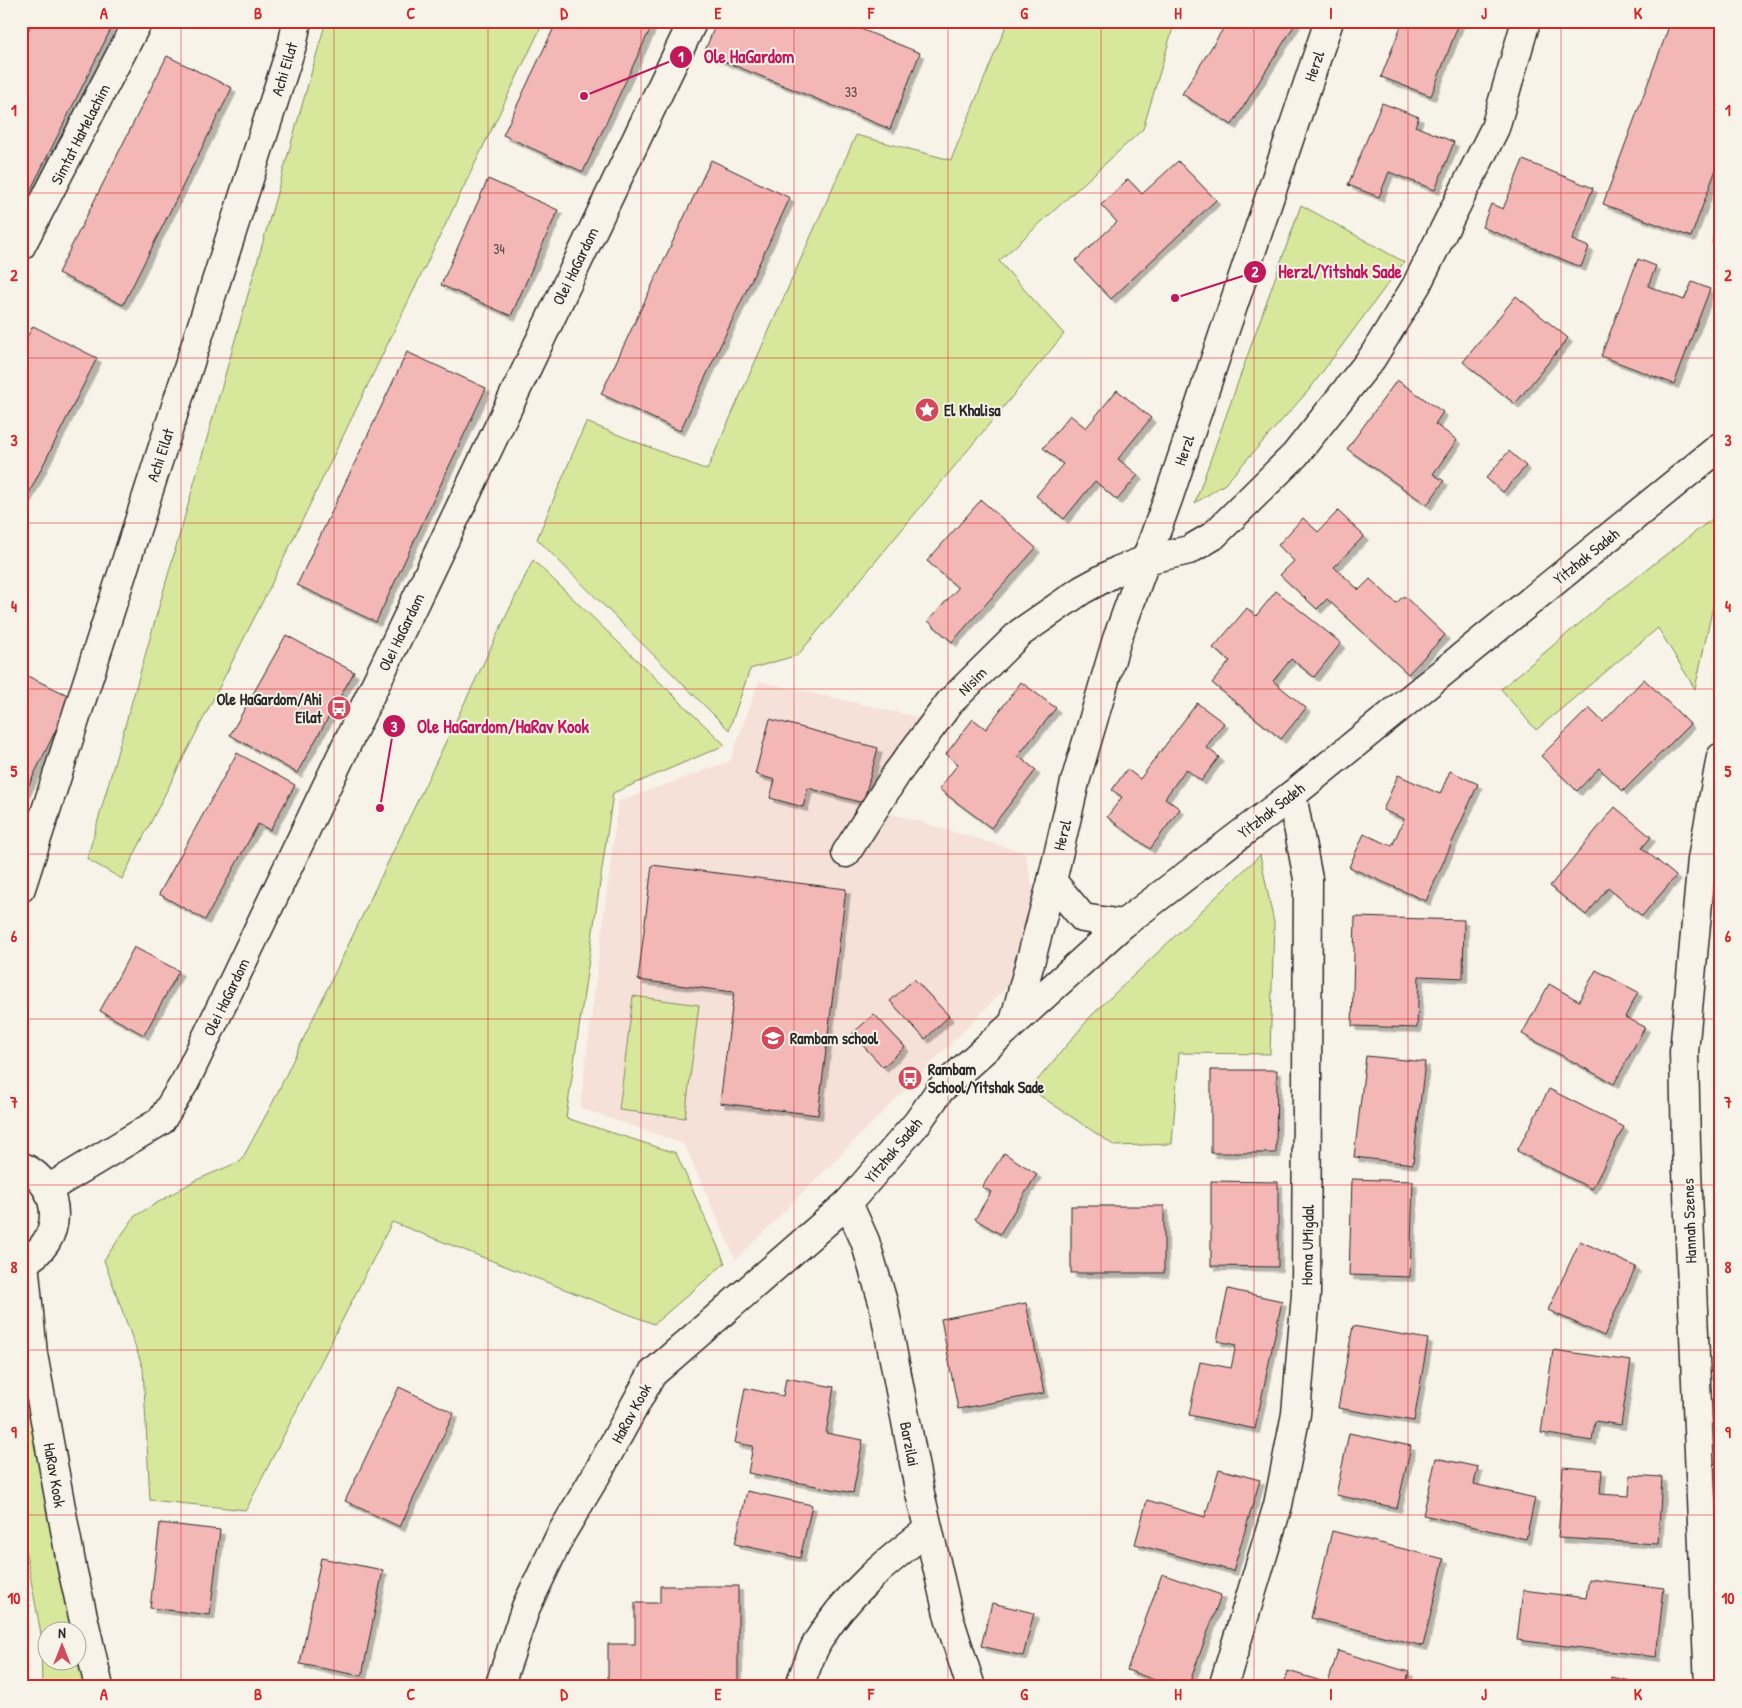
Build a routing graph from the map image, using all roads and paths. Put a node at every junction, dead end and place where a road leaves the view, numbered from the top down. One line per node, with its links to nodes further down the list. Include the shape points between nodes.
1 (138, 21): 6 (street, Simtat HaMelachim)
2 (297, 21): 13 (street, Achi Eilat, via 293,42)
3 (693, 21): 17 (street, Olei HaGardom, via 185,1082 160,1121)
4 (1330, 21): 8 (street, Herzl)
5 (1526, 21): 8 (street, Nisim, via 1495,128 1416,286 1372,358 1295,455 1213,536 1189,550)
6 (21, 246)
7 (1721, 446): 10 (street, Yitzhak Sadeh)
8 (1146, 560): 11 (street, Nisim, via 1082,590 1020,633 950,702 897,773); 12 (street, Herzl, via 1117,639 1076,782)
9 (1721, 757): 26 (street, Hannah Szenes, via 1702,859 1684,1052)
10 (1292, 795): 14 (street, Yitzhak Sadeh); 25 (street, Homa UMigdal, via 1308,879 1306,1294 1296,1414 1278,1505)
11 (846, 853)
12 (1052, 881): 14 (street, via 1083,918); 15 (street, Herzl)
13 (21, 888)
14 (1122, 924): 15 (street, Yitzhak Sadeh)
15 (1014, 1022): 18 (street, Yitzhak Sadeh, via 940,1090 917,1123)
16 (21, 1166): 17 (street)
17 (48, 1188): 19 (street, via 54,1211 51,1234 43,1248)
18 (848, 1203): 20 (street, Barzilai, via 865,1241 883,1302); 22 (street, HaRav Kook, via 652,1374 561,1534 526,1607)
19 (23, 1262): 21 (street, HaRav Kook, via 33,1354 72,1568)
20 (928, 1530): 23 (street, via 857,1590 818,1641); 24 (street, Barzilai, via 949,1618)
21 (99, 1687)
22 (499, 1687)
23 (799, 1687)
24 (971, 1687)
25 (1223, 1687)
26 (1709, 1687)

